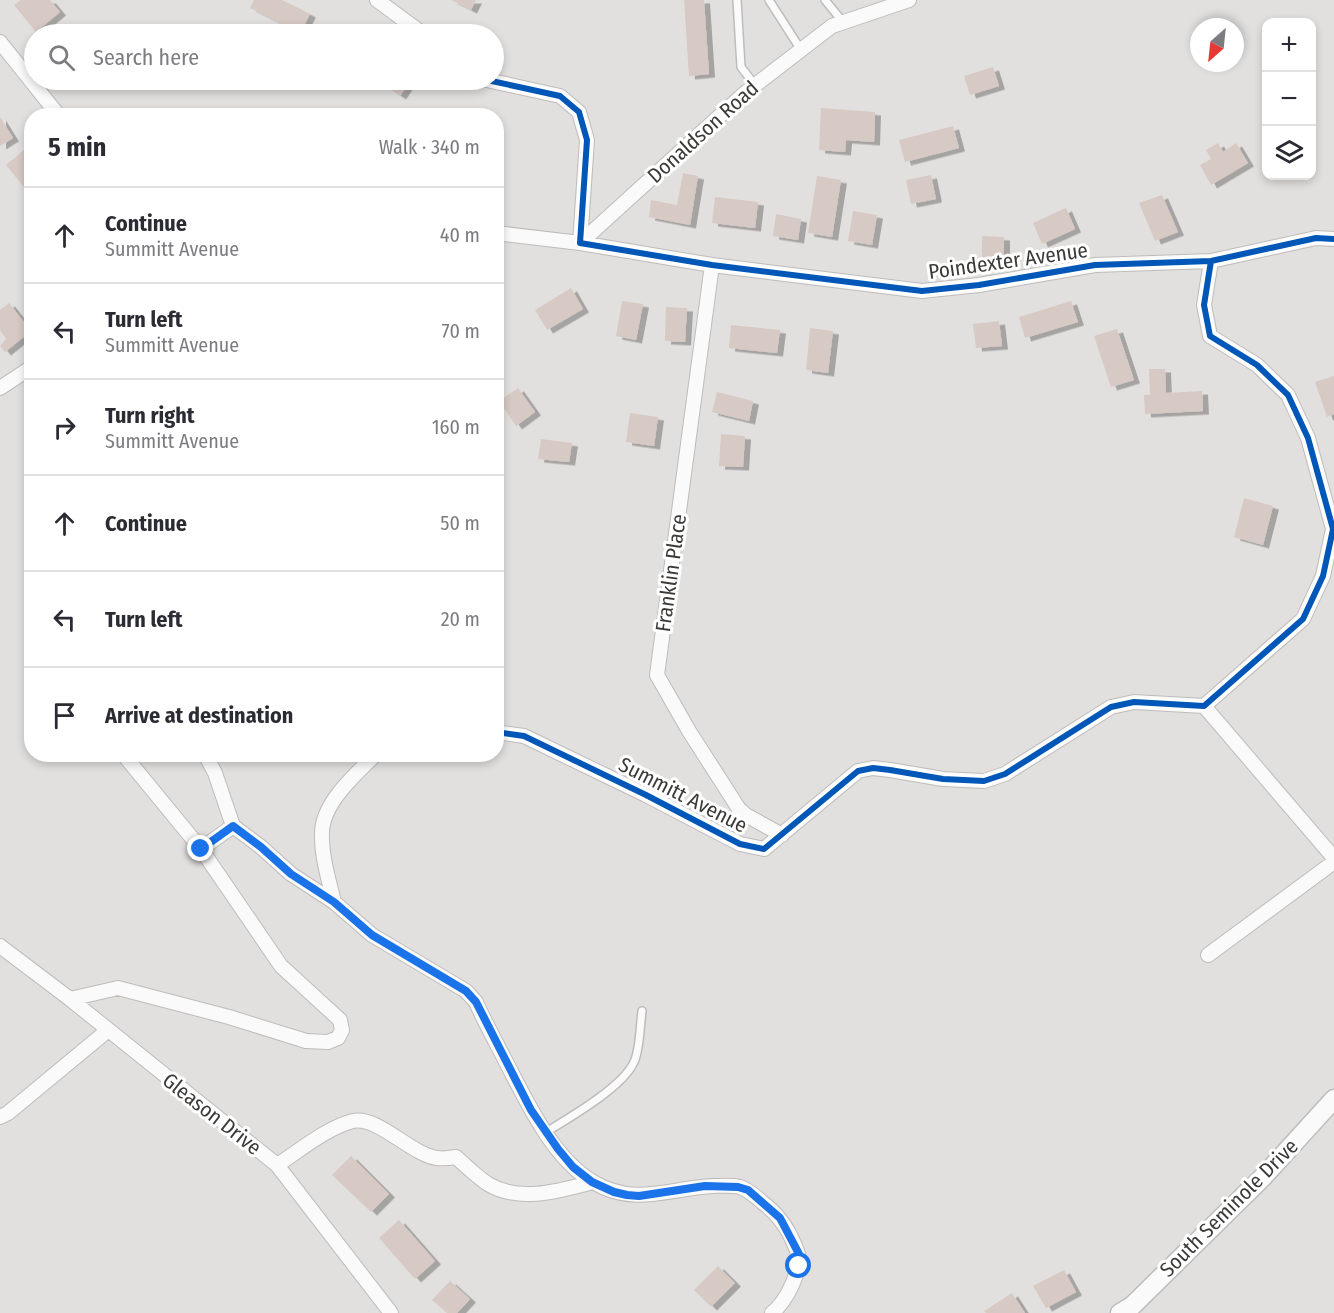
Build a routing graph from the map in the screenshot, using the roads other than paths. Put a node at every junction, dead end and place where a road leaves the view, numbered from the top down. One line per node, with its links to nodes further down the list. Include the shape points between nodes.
1 (377, 0): 7 (street)
2 (737, 0): 12 (lane, via 741,67)
3 (769, 0): 9 (lane)
4 (825, 0): 6 (lane)
5 (909, 0): 6 (street, Donaldson Road)
6 (843, 22): 9 (street, Donaldson Road)
7 (409, 24)
8 (0, 42): 10 (street)
9 (801, 50): 12 (street, Donaldson Road)
10 (24, 72)
11 (504, 84): 17 (street, via 560,96 579,112 587,140)
12 (755, 85): 17 (street, Donaldson Road)
13 (38, 90): 14 (street)
14 (53, 108)
15 (504, 234): 17 (street)
16 (1334, 239): 18 (street, Poindexter Avenue, via 1316,238)
17 (580, 243): 19 (street, Poindexter Avenue)
18 (1211, 261): 19 (street, Poindexter Avenue, via 1095,265 922,291); 22 (street, via 1204,305 1210,336 1257,365 1288,395 1308,438 1333,529 1323,576 1303,619)
19 (712, 265): 28 (street, Franklin Place, via 657,675 740,809)
20 (24, 372): 21 (street)
21 (0, 388)
22 (1204, 706): 28 (street, Summitt Avenue, via 1134,702 1111,707 1005,774 984,781 864,769 855,772); 30 (street)
23 (504, 733): 28 (street, Summitt Avenue, via 524,736 740,844 764,849)
24 (130, 762): 29 (street)
25 (209, 762): 27 (street)
26 (368, 762): 31 (street, via 346,783 324,821 326,869)
27 (233, 826): 29 (street); 31 (street, via 291,874)
28 (782, 835)
29 (201, 849): 34 (street, via 281,966 340,1020 342,1030 338,1038 328,1042 306,1041 118,988)
30 (1334, 860): 33 (street)
31 (334, 902): 39 (street, via 372,935 466,991 476,1002)
32 (0, 946): 34 (street, Gleason Drive)
33 (1208, 955)
34 (70, 999): 36 (street, Gleason Drive)
35 (642, 1011): 39 (lane, via 634,1062 604,1094)
36 (107, 1031): 38 (street); 40 (street, Gleason Drive)
37 (1334, 1099): 44 (street, South Seminole Drive, via 1264,1176 1132,1306)
38 (0, 1117)
39 (546, 1132): 41 (street, via 573,1167)
40 (277, 1166): 41 (street, via 319,1138 356,1121 366,1122 437,1158 456,1157 488,1184 507,1192 536,1194); 43 (street, Gleason Drive)
41 (592, 1182): 42 (street, via 614,1192 639,1196 705,1186 748,1190 780,1218 799,1254 795,1277)
42 (776, 1310)
43 (391, 1313)
44 (1120, 1313)

